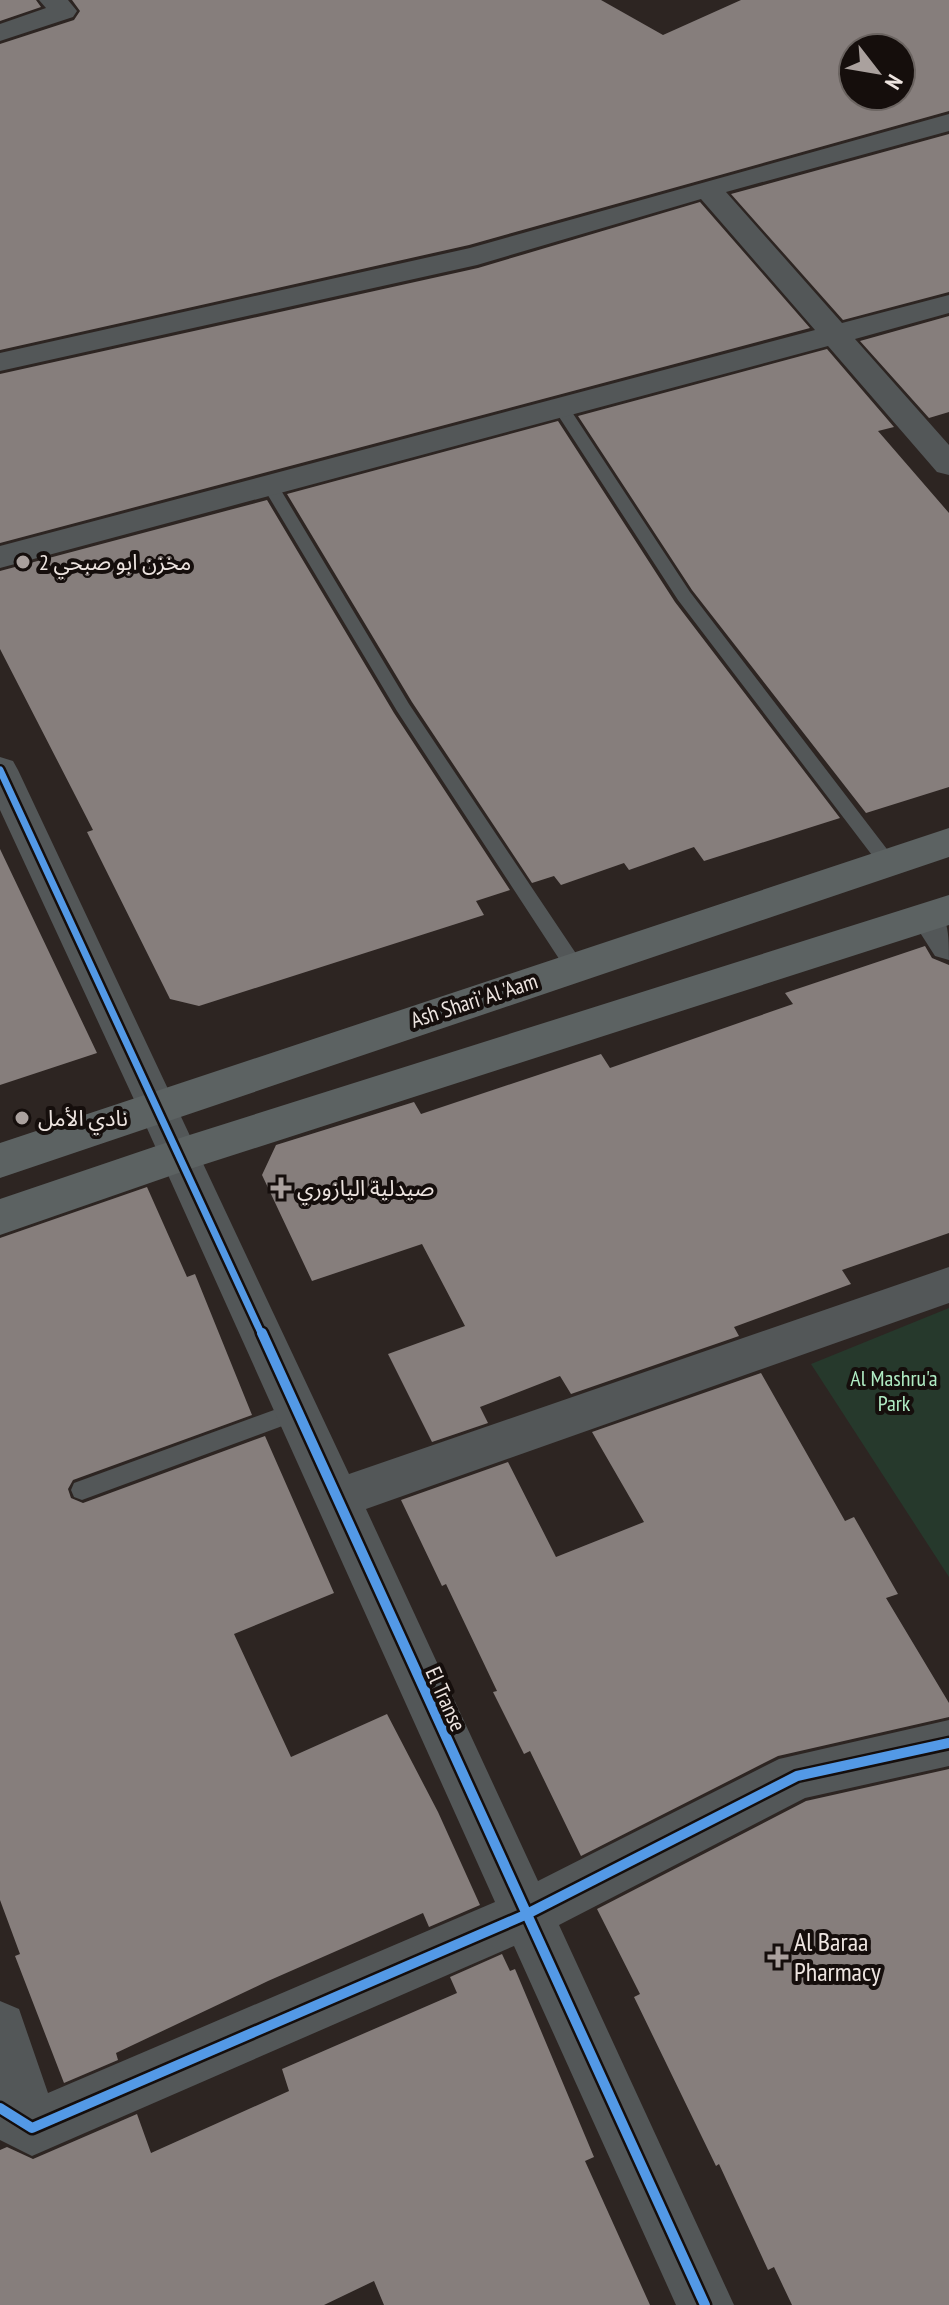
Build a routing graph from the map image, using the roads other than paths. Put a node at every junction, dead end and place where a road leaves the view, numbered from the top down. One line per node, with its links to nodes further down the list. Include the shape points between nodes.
1 (52, 0): 2 (street, via 64,11)
2 (0, 33)
3 (949, 122): 4 (street)
4 (707, 188): 6 (street); 7 (street, via 477,256)
5 (949, 304): 6 (street)
6 (835, 337): 8 (street); 9 (street)
7 (0, 362)
8 (560, 406): 10 (street); 14 (lane, via 684,596)
9 (949, 465)
10 (271, 487): 11 (street); 16 (lane, via 403,707)
11 (0, 557)
12 (0, 770): 17 (street, El Transe)
13 (949, 842): 14 (street, Ash Shari' Al 'Aam)
14 (887, 862): 16 (street, Ash Shari' Al 'Aam)
15 (942, 924): 18 (street)
16 (574, 966): 17 (street, Ash Shari' Al 'Aam)
17 (158, 1106): 18 (street, El Transe); 19 (street, Ash Shari' Al 'Aam)
18 (180, 1155): 20 (street); 22 (street, El Transe)
19 (0, 1161)
20 (0, 1217)
21 (949, 1285): 24 (street)
22 (296, 1411): 23 (lane); 24 (street, El Transe)
23 (82, 1490)
24 (336, 1499): 26 (street, El Transe)
25 (949, 1743): 26 (street, via 797,1776)
26 (525, 1915): 28 (street); 29 (street, El Transe)
27 (0, 2028): 28 (street)
28 (16, 2118)
29 (705, 2305)

